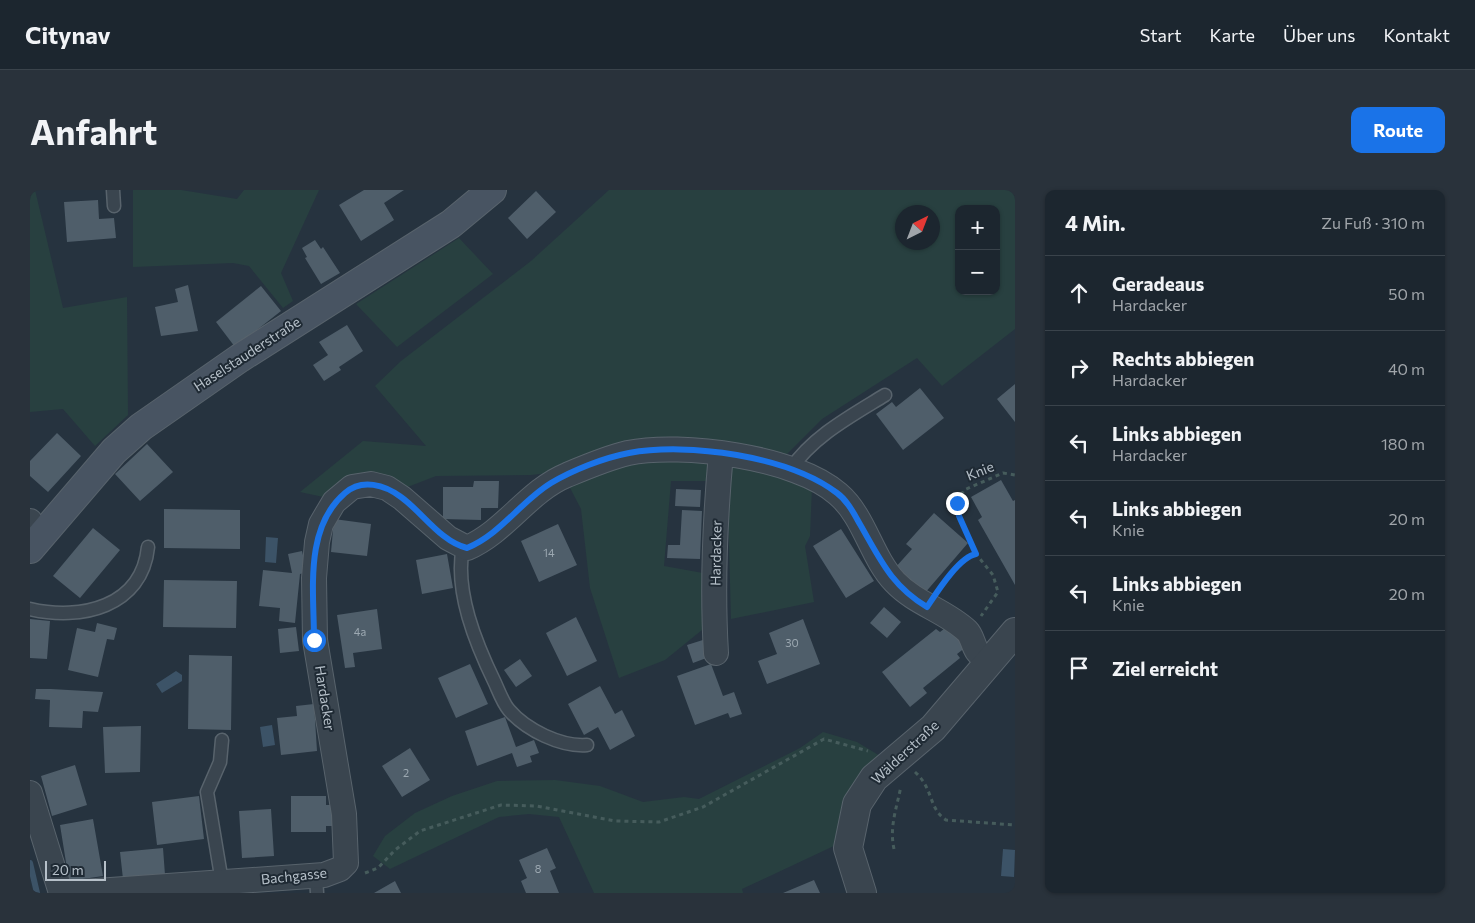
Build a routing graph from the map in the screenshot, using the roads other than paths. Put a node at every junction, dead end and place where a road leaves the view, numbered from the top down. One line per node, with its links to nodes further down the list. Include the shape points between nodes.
1 (113, 190): 3 (lane)
2 (492, 190): 7 (main road, Haselstauderstraße, via 451,224 232,363 141,427)
3 (114, 206)
4 (885, 395): 6 (lane, via 828,431 803,453)
5 (721, 453): 6 (street, via 747,456); 9 (street, via 660,450 628,453 594,464 550,484 491,535); 12 (street, Hardacker, via 716,546)
6 (790, 470): 13 (street, via 838,493 850,506 893,580 912,598 968,632)
7 (33, 536)
8 (148, 547): 10 (lane, via 146,561 135,584 113,603 92,611)
9 (463, 547): 15 (lane, via 461,577 473,633 508,709 522,723 538,732 576,746); 17 (street, Hardacker, via 402,498 387,488 371,484 352,487 334,502 321,524 316,542 314,640 344,814 346,863)
10 (30, 609)
11 (1015, 632): 13 (street, Wälderstraße)
12 (716, 653)
13 (988, 662): 22 (street, Wälderstraße, via 899,769 874,778 857,804 848,848)
14 (222, 740): 18 (lane, via 220,762 207,792)
15 (587, 745)
16 (30, 793): 20 (street)
17 (340, 870): 19 (street, Bachgasse)
18 (222, 882): 19 (street, Bachgasse); 21 (street, Bachgasse)
19 (317, 884)
20 (61, 893)
21 (68, 893)
22 (862, 893)

